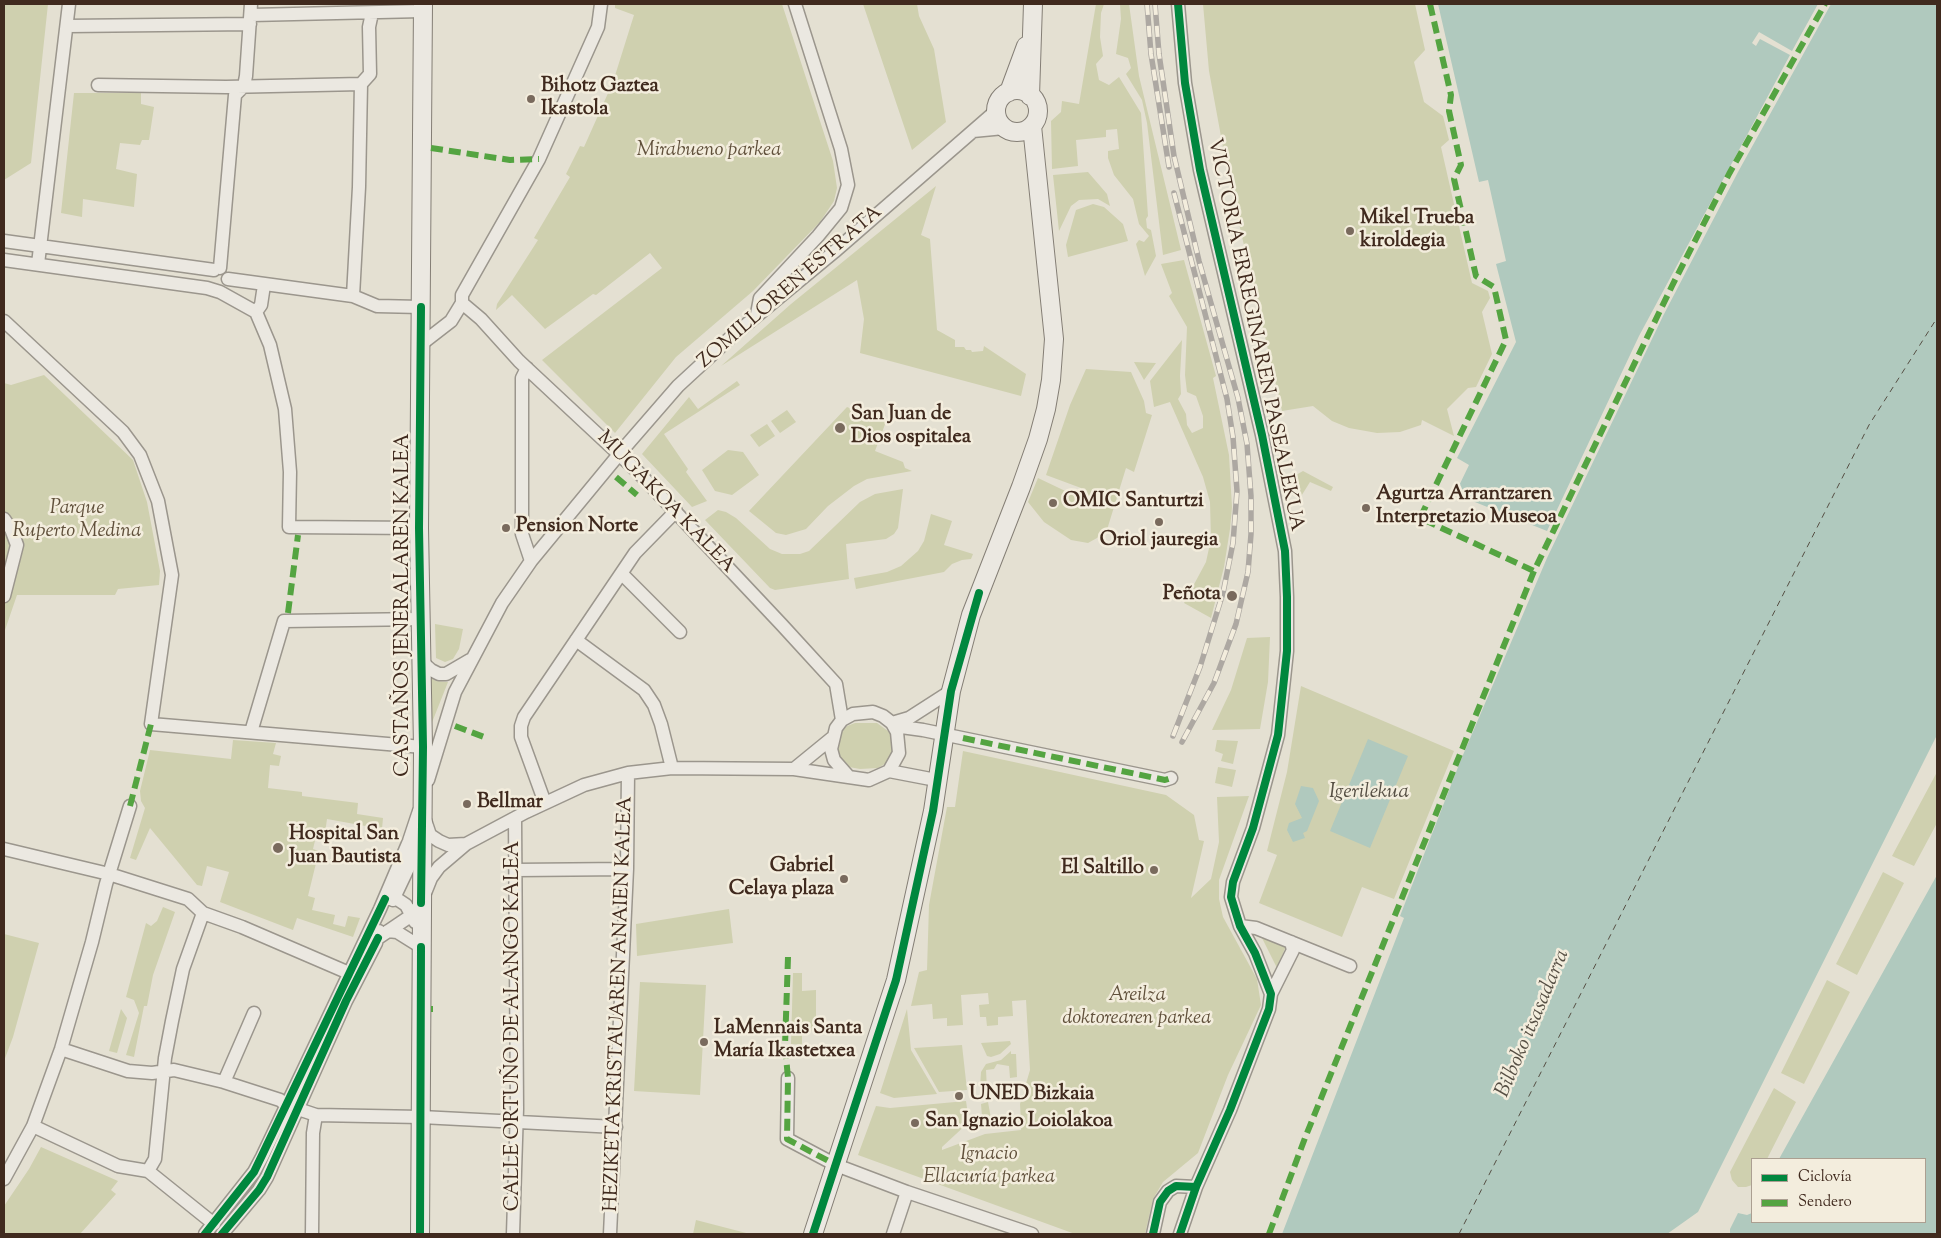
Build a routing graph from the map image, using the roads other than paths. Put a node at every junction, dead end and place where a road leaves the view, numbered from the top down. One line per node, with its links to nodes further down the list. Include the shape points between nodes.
1 (69, 4): 9 (street)
2 (601, 4): 28 (street, via 598,27 539,159 462,295)
3 (795, 4): 31 (street, via 841,149 848,185 841,208 760,298)
4 (1033, 4): 10 (street)
5 (1178, 4): 74 (street, VICTORIA ERREGINAREN PASEALEKUA, via 1200,170 1262,435 1285,551 1287,650 1278,736 1253,828 1233,882 1231,897)
6 (422, 8): 7 (street); 29 (street, CASTAÑOS JENERALAREN KALEA)
7 (372, 13): 8 (street); 12 (street, via 369,27 370,74)
8 (251, 14): 9 (street); 11 (street)
9 (68, 26): 22 (street)
10 (1030, 34): 14 (street); 15 (street)
11 (245, 81): 12 (street); 13 (street); 25 (street, via 235,95)
12 (361, 84): 27 (street)
13 (98, 85)
14 (1009, 92): 15 (street, via 1020,91); 16 (street, via 1000,100)
15 (1030, 96): 17 (street, via 1035,101 1037,114)
16 (996, 111): 18 (street, via 997,118); 19 (street, ZOMILLOREN ESTRATA)
17 (1032, 126): 18 (street, via 1020,132); 20 (street)
18 (1009, 130): 19 (street); 20 (street)
19 (973, 131): 31 (street, ZOMILLOREN ESTRATA)
20 (1035, 172): 47 (street, via 1054,339 1051,380 1038,439 979,593)
21 (4, 241): 22 (street)
22 (40, 244): 24 (street); 25 (street)
23 (7, 260): 24 (street)
24 (38, 264): 25 (street, via 195,285)
25 (216, 279): 26 (street, via 224,285 228,279); 30 (street)
26 (264, 285): 27 (street); 30 (street)
27 (353, 296): 29 (street, via 377,306)
28 (462, 303): 33 (street, via 451,321); 34 (street, MUGAKOA KALEA)
29 (421, 307): 33 (street, CASTAÑOS JENERALAREN KALEA)
30 (256, 312): 38 (street, via 270,346 285,409 290,472 289,527)
31 (757, 314): 35 (street, ZOMILLOREN ESTRATA, via 678,386)
32 (4, 321): 50 (street, via 123,432 140,456 158,501 172,575 151,724)
33 (420, 345): 38 (street, CASTAÑOS JENERALAREN KALEA)
34 (527, 368): 35 (street, MUGAKOA KALEA); 39 (street, via 522,378 522,534)
35 (620, 455): 36 (street, MUGAKOA KALEA); 39 (street, ZOMILLOREN ESTRATA)
36 (676, 511): 40 (street, via 635,553); 48 (street, MUGAKOA KALEA, via 836,684)
37 (4, 519): 41 (street, via 17,545)
38 (420, 528): 42 (street, CASTAÑOS JENERALAREN KALEA)
39 (531, 561): 45 (street, ZOMILLOREN ESTRATA, via 502,603)
40 (622, 574): 43 (street); 44 (street)
41 (4, 596)
42 (420, 619): 46 (street, CASTAÑOS JENERALAREN KALEA); 50 (street, via 284,621)
43 (680, 632)
44 (576, 640): 54 (street, via 644,690 661,724); 62 (street, via 541,690 521,726 521,738)
45 (470, 660): 46 (street, via 446,674 440,674); 61 (street, ZOMILLOREN ESTRATA, via 436,747)
46 (420, 661): 53 (street, CASTAÑOS JENERALAREN KALEA)
47 (950, 691): 49 (street); 51 (street)
48 (842, 720): 49 (street, via 853,714 873,712); 52 (street)
49 (893, 725): 51 (street); 56 (street, via 900,742 899,753)
50 (251, 732): 53 (street)
51 (943, 734): 59 (street, via 1165,780); 60 (street)
52 (832, 738): 55 (street); 58 (street, via 834,760)
53 (423, 747): 61 (street, CASTAÑOS JENERALAREN KALEA)
54 (672, 768): 55 (street); 57 (street)
55 (794, 769): 58 (street)
56 (889, 771): 58 (street, via 869,780); 60 (street)
57 (628, 773): 62 (street, via 584,785); 68 (street, HEZIKETA KRISTAUAREN ANAIEN KALEA)
58 (849, 777)
59 (1171, 778)
60 (936, 780): 92 (street, via 933,811 896,980)
61 (422, 803): 65 (street, CASTAÑOS JENERALAREN KALEA); 66 (street, via 430,835 448,845); 71 (street, ZOMILLOREN ESTRATA)
62 (545, 803): 64 (street)
63 (130, 806): 70 (street)
64 (515, 818): 66 (street); 69 (street, CALLE ORTUÑO DE ALANGO KALEA)
65 (421, 841): 71 (street); 72 (street, CASTAÑOS JENERALAREN KALEA)
66 (466, 844): 72 (street, via 439,868)
67 (4, 849): 70 (street)
68 (627, 869): 69 (street); 91 (street, HEZIKETA KRISTAUAREN ANAIEN KALEA)
69 (516, 870): 89 (street, CALLE ORTUÑO DE ALANGO KALEA)
70 (109, 874): 73 (street, via 188,899); 82 (street)
71 (389, 898): 72 (street); 75 (street, via 381,923); 79 (street)
72 (416, 909): 75 (street); 76 (street, CASTAÑOS JENERALAREN KALEA)
73 (203, 913): 79 (street); 83 (street, via 183,969)
74 (1240, 926): 77 (street, via 1252,926); 80 (street, VICTORIA ERREGINAREN PASEALEKUA)
75 (383, 935): 76 (street, via 397,932); 86 (street)
76 (421, 940): 88 (street, CASTAÑOS JENERALAREN KALEA)
77 (1291, 942): 78 (street); 80 (street, via 1293,950)
78 (1350, 966)
79 (349, 973): 86 (street)
80 (1272, 994): 95 (street, via 1233,1101)
81 (254, 1014): 85 (street)
82 (61, 1049): 83 (street, via 128,1071); 90 (street)
83 (164, 1072): 85 (street, via 174,1070); 93 (street, via 155,1159)
84 (788, 1078): 92 (street, via 787,1139)
85 (224, 1082): 86 (street)
86 (292, 1107): 87 (street); 97 (street, via 254,1172); 100 (street, via 263,1183)
87 (316, 1116): 88 (street); 101 (street)
88 (421, 1117): 89 (street); 102 (street, CASTAÑOS JENERALAREN KALEA)
89 (516, 1122): 91 (street); 103 (street, CALLE ORTUÑO DE ALANGO KALEA)
90 (33, 1126): 93 (street, via 118,1166); 94 (street)
91 (616, 1127): 104 (street, HEZIKETA KRISTAUAREN ANAIEN KALEA)
92 (836, 1165): 96 (street); 105 (street)
93 (148, 1171): 97 (street)
94 (4, 1178)
95 (1196, 1187): 108 (street, via 1183,1185 1168,1191 1160,1202); 109 (street)
96 (907, 1192): 98 (street); 106 (street)
97 (214, 1224): 99 (street)
98 (1016, 1232): 107 (street)
99 (205, 1234)
100 (222, 1234)
101 (312, 1234)
102 (420, 1234)
103 (513, 1234)
104 (610, 1234)
105 (813, 1234)
106 (893, 1234)
107 (1032, 1234)
108 (1153, 1234)
109 (1180, 1234)

